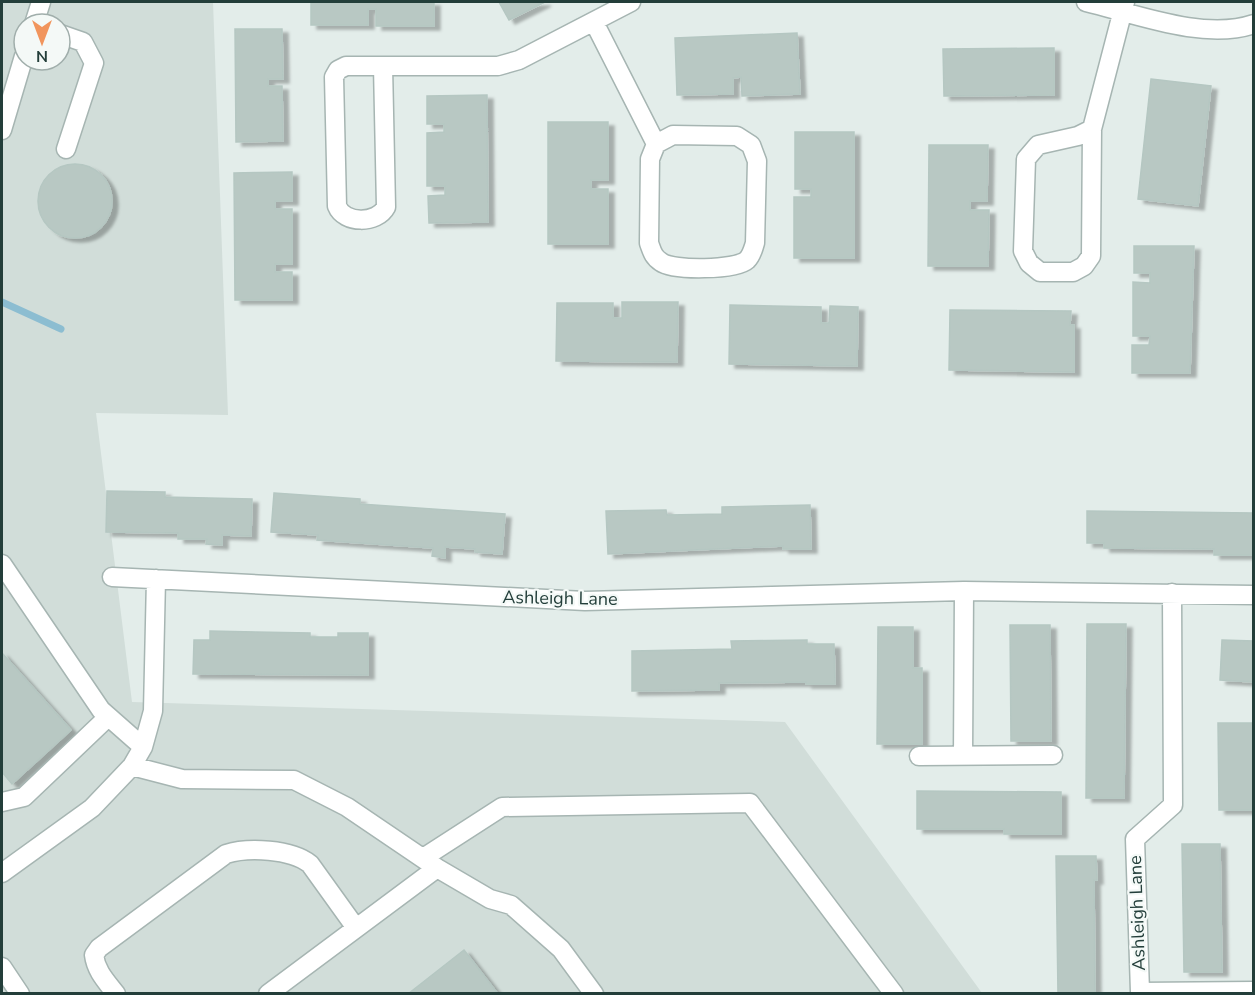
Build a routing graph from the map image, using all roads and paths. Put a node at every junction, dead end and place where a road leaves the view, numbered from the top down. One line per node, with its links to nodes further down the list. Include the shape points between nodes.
1 (631, 2): 4 (street)
2 (1086, 2): 3 (street)
3 (1124, 6): 5 (street, via 1190,27 1214,30); 9 (street)
4 (594, 22): 7 (street, via 519,60 498,66); 11 (street)
5 (1254, 24)
6 (72, 38): 12 (street, via 83,42 94,63)
7 (383, 66): 7 (street, via 386,207 376,218 348,218 337,206 334,77 346,66)
8 (19, 72): 10 (street)
9 (1092, 129): 9 (street, via 1092,256 1073,272 1040,272 1029,264 1023,251 1026,159 1038,145)
10 (2, 130)
11 (656, 144): 11 (street, via 673,135 737,136 751,145 757,161 755,243 746,261 731,267 674,267 653,255 649,243 650,159)
12 (66, 149)
13 (2, 564): 19 (street)
14 (112, 577): 15 (street, Ashleigh Lane)
15 (156, 579): 16 (street, Ashleigh Lane, via 585,601); 20 (street, via 153,711)
16 (964, 591): 17 (street, Ashleigh Lane); 23 (street)
17 (1172, 593): 18 (street, Ashleigh Lane); 30 (street, Ashleigh Lane, via 1173,805 1135,839 1140,992)
18 (1254, 595)
19 (108, 717): 20 (street); 25 (street, via 24,796)
20 (143, 747): 24 (street)
21 (1053, 755): 23 (street)
22 (919, 756): 23 (street)
23 (963, 756)
24 (132, 766): 26 (street, via 182,779 294,780 347,807); 27 (street, via 93,808)
25 (2, 802)
26 (430, 863): 28 (street); 34 (street, via 490,899 511,905 561,949); 35 (street, via 502,807 750,803)
27 (2, 873)
28 (356, 928): 32 (street, via 301,857 238,850 226,854 99,948 94,955 95,964); 33 (street)
29 (2, 967): 31 (street)
30 (1254, 991)
31 (16, 992)
32 (116, 993)
33 (268, 993)
34 (594, 993)
35 (894, 993)

